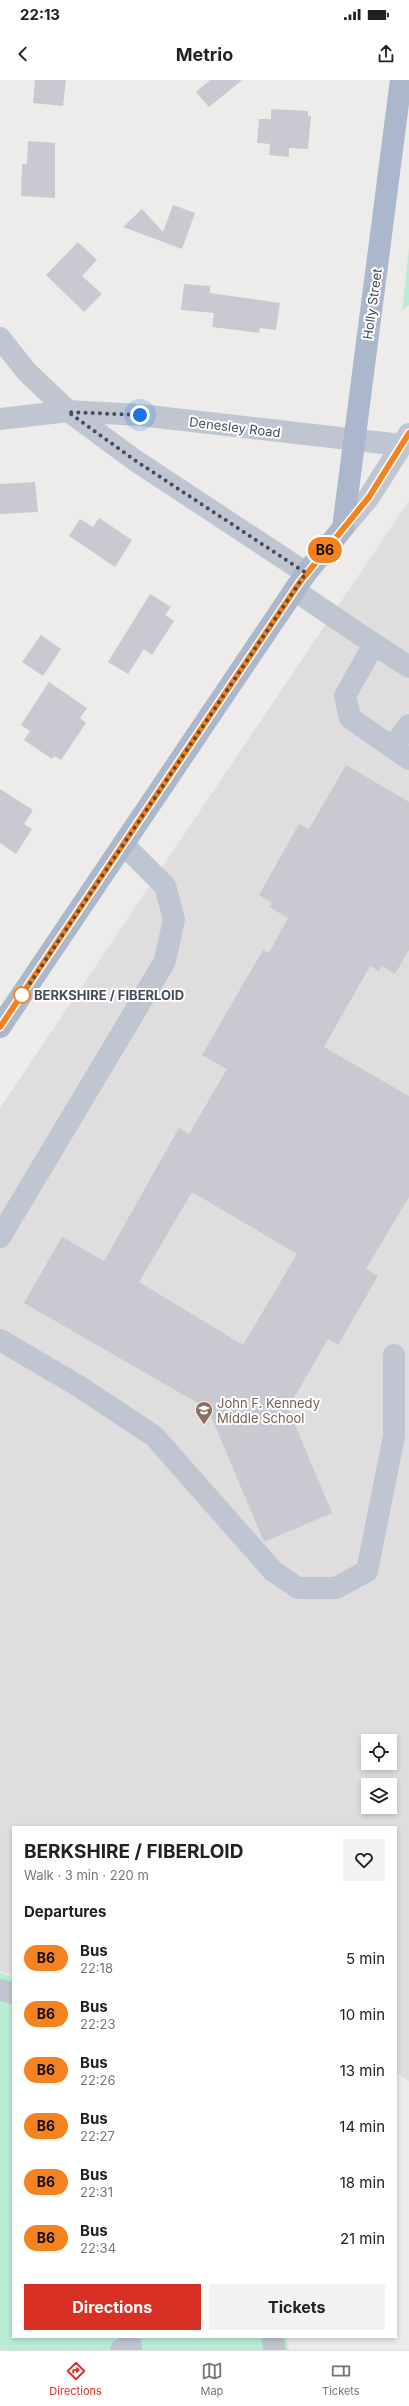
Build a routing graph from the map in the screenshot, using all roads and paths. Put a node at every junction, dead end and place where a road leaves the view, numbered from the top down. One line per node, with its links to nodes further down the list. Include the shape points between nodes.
1 (401, 80): 6 (main road, Holly Street)
2 (0, 338): 3 (street, via 27,372)
3 (68, 412): 4 (street, Denesley Road); 6 (street, Denesley Road, via 140,415); 8 (street)
4 (0, 419)
5 (405, 439): 6 (street, Denesley Road); 7 (street, via 369,497)
6 (353, 441): 7 (main road, Holly Street)
7 (344, 528): 8 (main road)
8 (300, 582): 9 (street); 13 (main road)
9 (374, 644): 10 (street); 12 (street, via 345,696 350,718)
10 (409, 667)
11 (409, 725): 12 (street)
12 (401, 753)
13 (123, 844): 14 (main road); 15 (street, via 166,886 174,919 165,961)
14 (0, 1027)
15 (0, 1237)
16 (0, 1340): 17 (street, via 77,1385 154,1436 273,1570 298,1588 336,1588 367,1570 394,1436)
17 (394, 1355)
18 (0, 1990): 19 (street)
19 (12, 1993)
20 (268, 2338): 22 (street)
21 (272, 2338): 23 (street)
22 (266, 2350)
23 (275, 2350)

